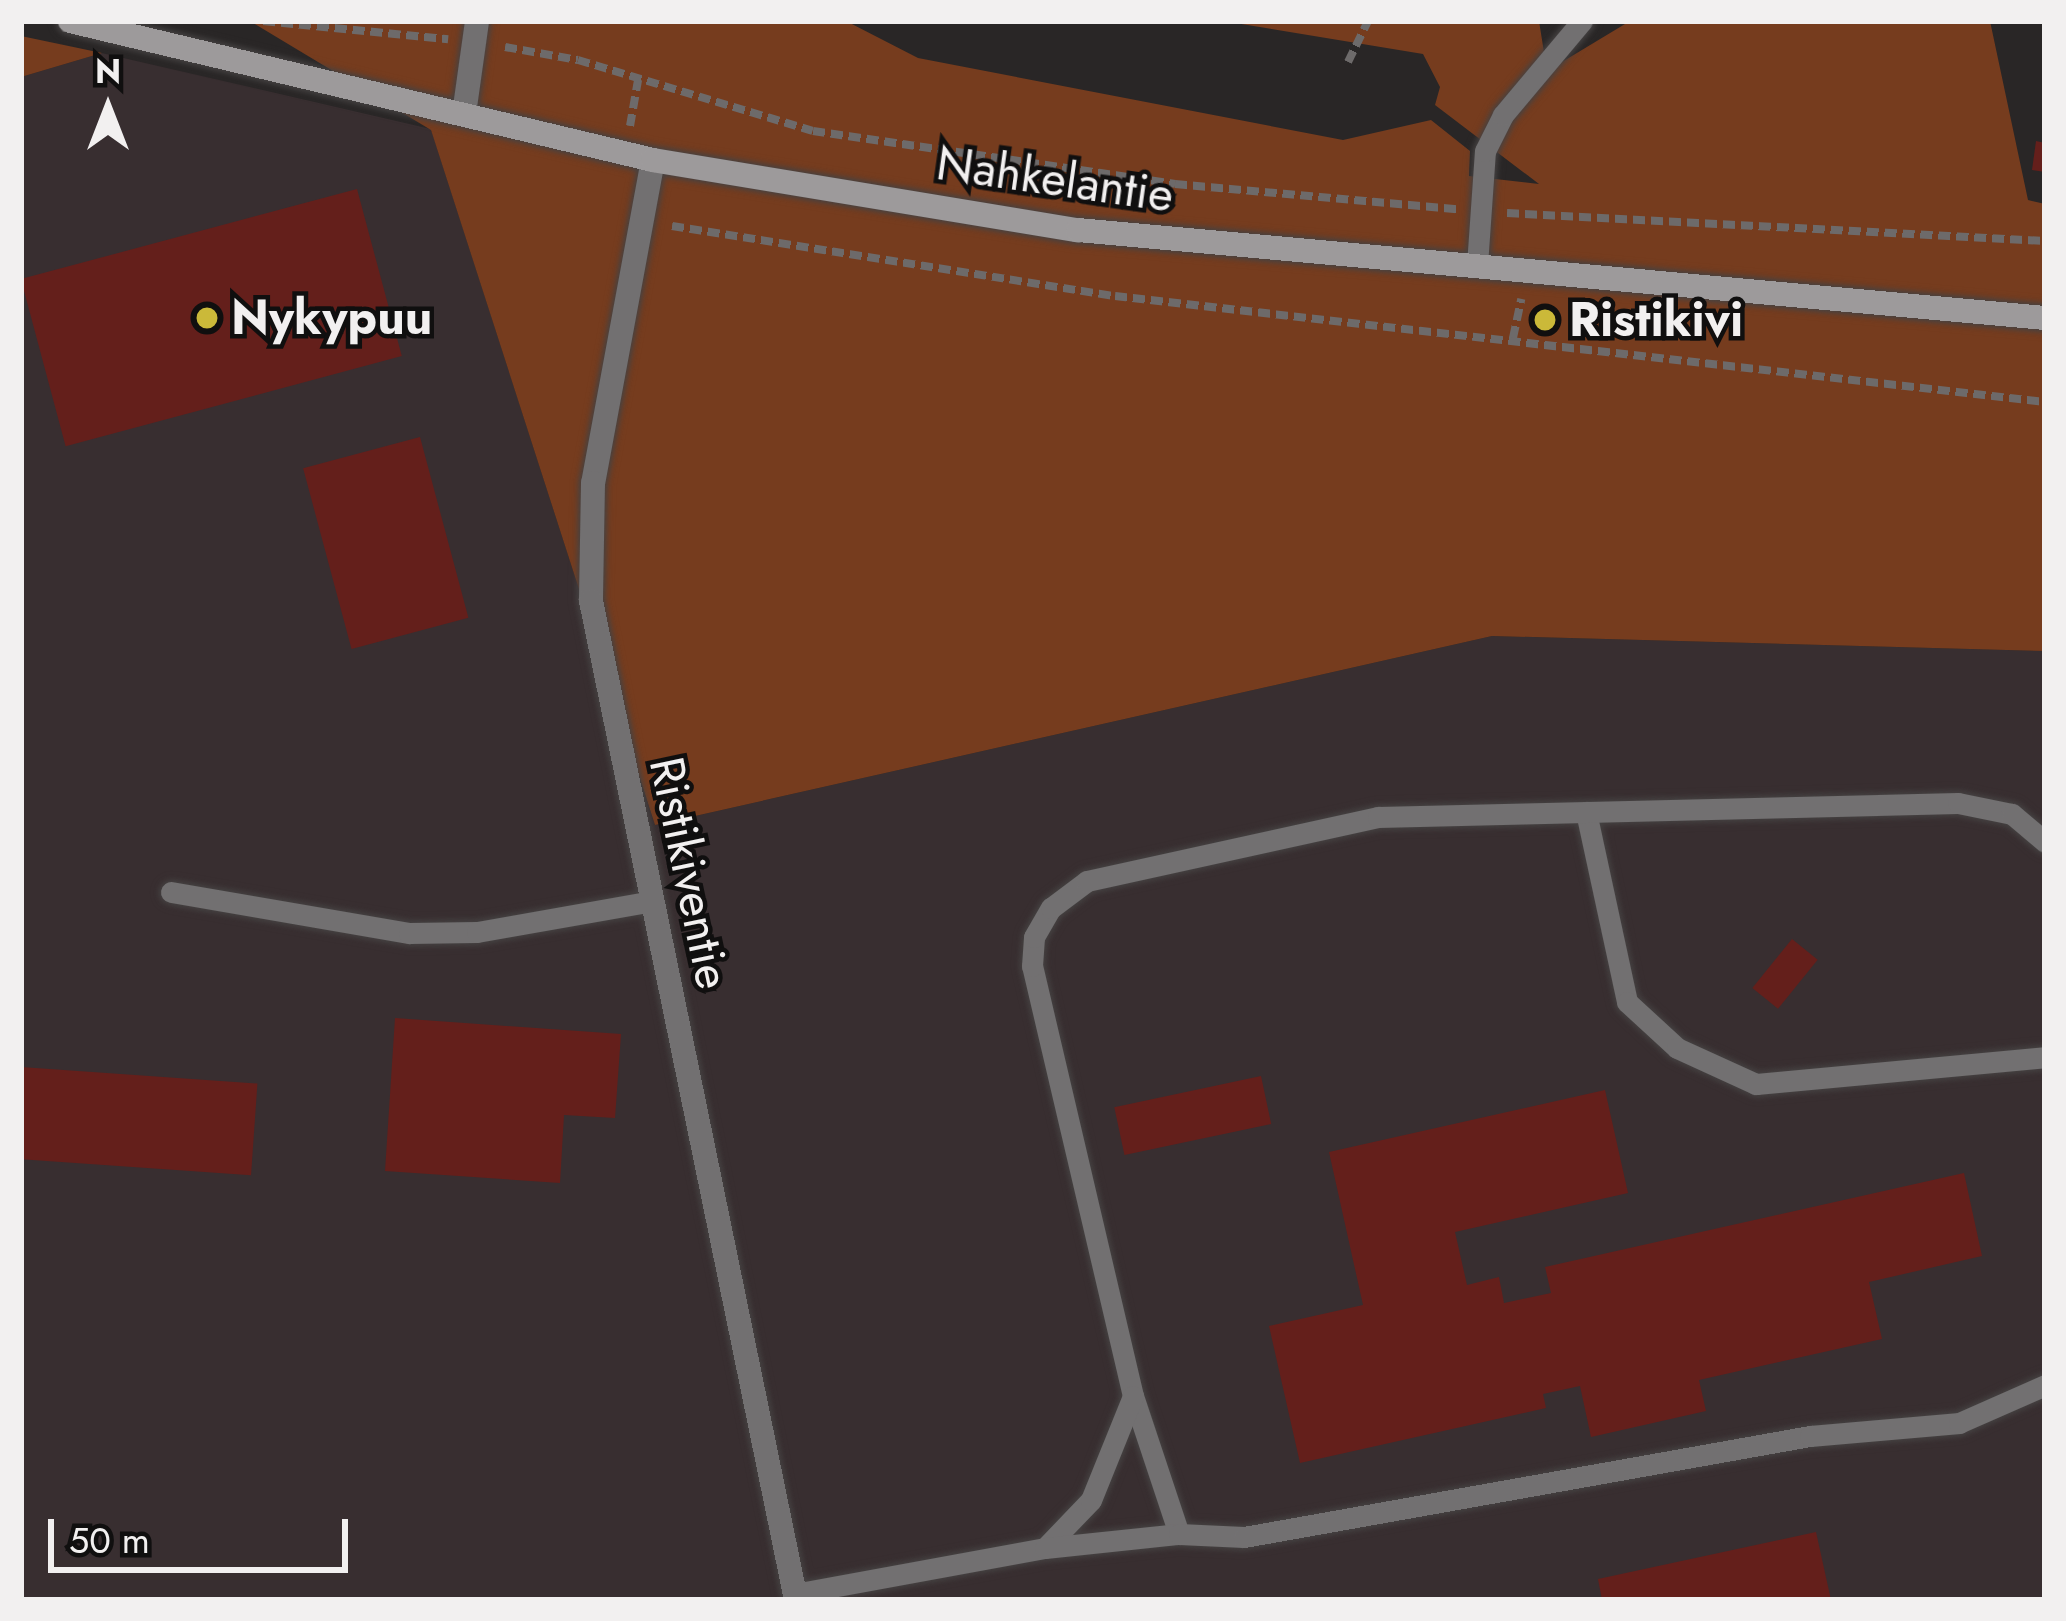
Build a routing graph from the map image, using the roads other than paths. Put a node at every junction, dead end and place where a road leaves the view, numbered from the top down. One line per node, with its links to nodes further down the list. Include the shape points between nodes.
1 (70, 21): 4 (main road, Nahkelantie)
2 (1582, 21): 6 (lane, via 1503,115 1485,151)
3 (477, 31): 4 (street)
4 (464, 114): 5 (main road, Nahkelantie)
5 (653, 160): 6 (main road, Nahkelantie, via 1078,230); 11 (street, Ristikiventie, via 592,483 591,602)
6 (1477, 265): 7 (main road, Nahkelantie)
7 (2045, 318)
8 (1586, 812): 9 (lane, via 1958,803 2012,814); 12 (lane, via 1627,1002 1677,1048 1756,1084); 14 (lane, via 1378,817 1087,881 1051,908 1034,937 1032,966)
9 (2045, 842)
10 (171, 892): 11 (lane, via 409,933 477,932)
11 (652, 902): 17 (street, Ristikiventie)
12 (2045, 1057)
13 (2045, 1385): 15 (lane, via 1959,1423 1810,1436 1244,1537)
14 (1132, 1396): 15 (lane); 16 (lane, via 1091,1500)
15 (1179, 1534): 16 (lane)
16 (1045, 1548): 17 (lane)
17 (795, 1597)

